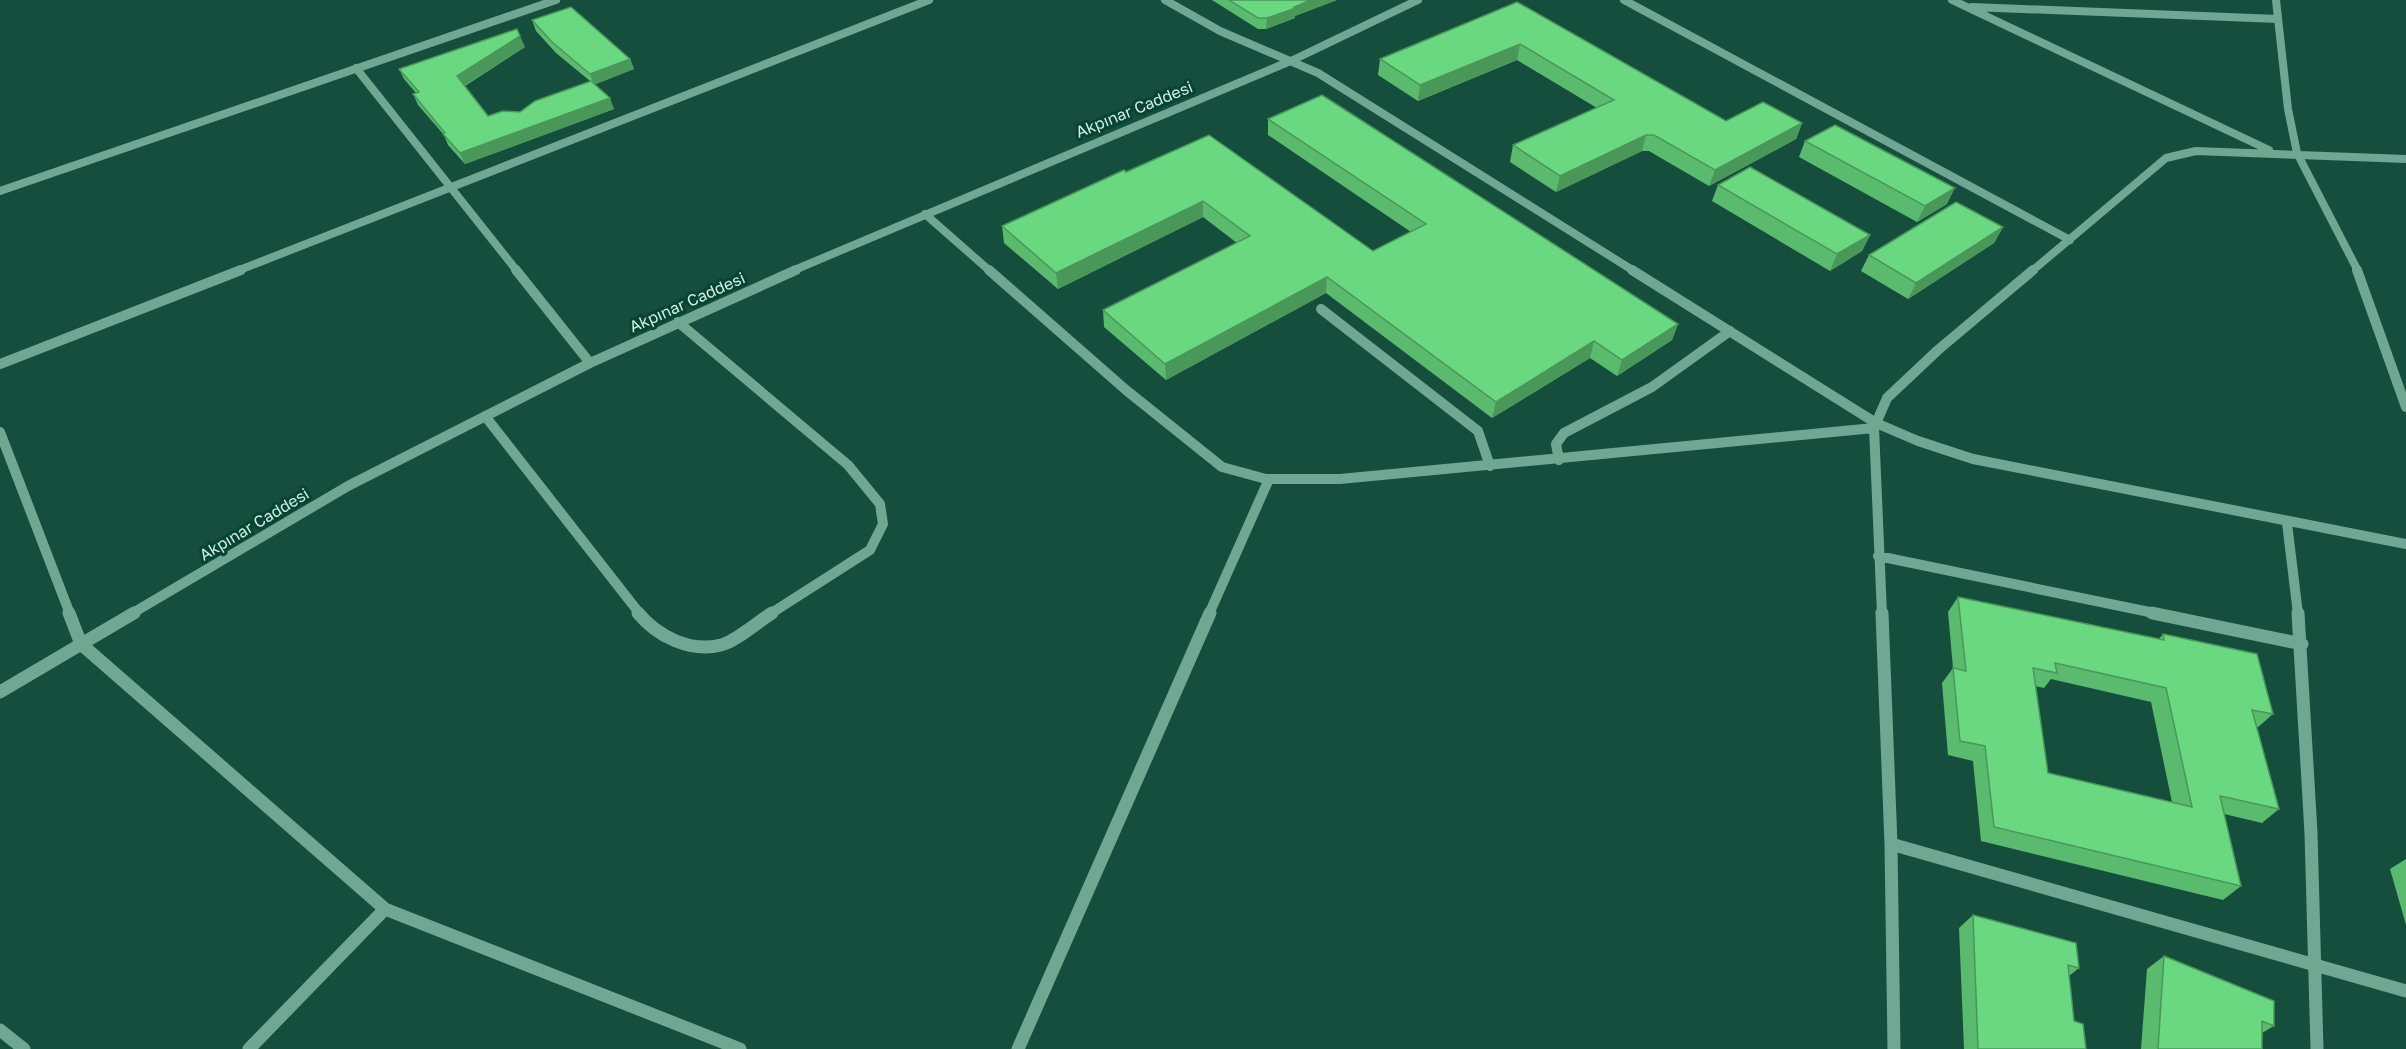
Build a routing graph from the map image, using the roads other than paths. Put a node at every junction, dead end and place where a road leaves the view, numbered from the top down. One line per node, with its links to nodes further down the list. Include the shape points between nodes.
1 (556, 0): 11 (street)
2 (928, 0): 15 (street)
3 (1165, 0): 10 (street, via 1220,31)
4 (1418, 0): 10 (street, Akpınar Caddesi)
5 (1624, 0): 18 (street)
6 (1952, 0): 8 (street)
7 (2276, 0): 9 (street)
8 (1967, 7): 9 (street); 12 (street)
9 (2278, 19): 13 (street)
10 (1293, 60): 17 (street, Akpınar Caddesi); 21 (street, via 1328,78)
11 (356, 68): 15 (street); 16 (street)
12 (2273, 152): 13 (street); 18 (street, via 2196,151 2166,158)
13 (2297, 153): 14 (street); 24 (street, via 2360,276)
14 (2406, 159)
15 (452, 188): 22 (street); 23 (street)
16 (0, 190)
17 (925, 214): 20 (street, Akpınar Caddesi); 30 (street, via 1126,390 1222,466 1240,475)
18 (2070, 240): 26 (street, via 1938,350 1887,398)
19 (1321, 309): 29 (street, via 1478,431)
20 (678, 322): 22 (street, Akpınar Caddesi); 25 (street, via 848,465 880,504 883,524 870,550 722,645 695,647 676,643 651,629)
21 (1730, 331): 26 (street); 28 (street, via 1673,374 1564,432 1556,444)
22 (591, 363): 25 (street, Akpınar Caddesi)
23 (0, 364)
24 (2406, 406)
25 (485, 416): 34 (street, Akpınar Caddesi, via 348,486)
26 (1875, 425): 28 (street); 31 (street, via 1973,459); 33 (street)
27 (0, 432): 34 (street)
28 (1559, 460): 29 (street)
29 (1490, 466): 30 (street)
30 (1269, 479): 45 (street)
31 (2288, 523): 32 (street); 35 (street)
32 (2406, 544)
33 (1878, 556): 35 (street); 37 (street)
34 (81, 644): 36 (street, Akpınar Caddesi); 38 (street)
35 (2302, 644): 39 (street)
36 (0, 692)
37 (1891, 844): 39 (street); 46 (street)
38 (385, 909): 43 (street); 44 (street)
39 (2314, 966): 40 (street); 47 (street)
40 (2406, 991)
41 (0, 1030): 42 (street)
42 (24, 1049)
43 (249, 1049)
44 (740, 1049)
45 (1018, 1049)
46 (1894, 1049)
47 (2317, 1049)

